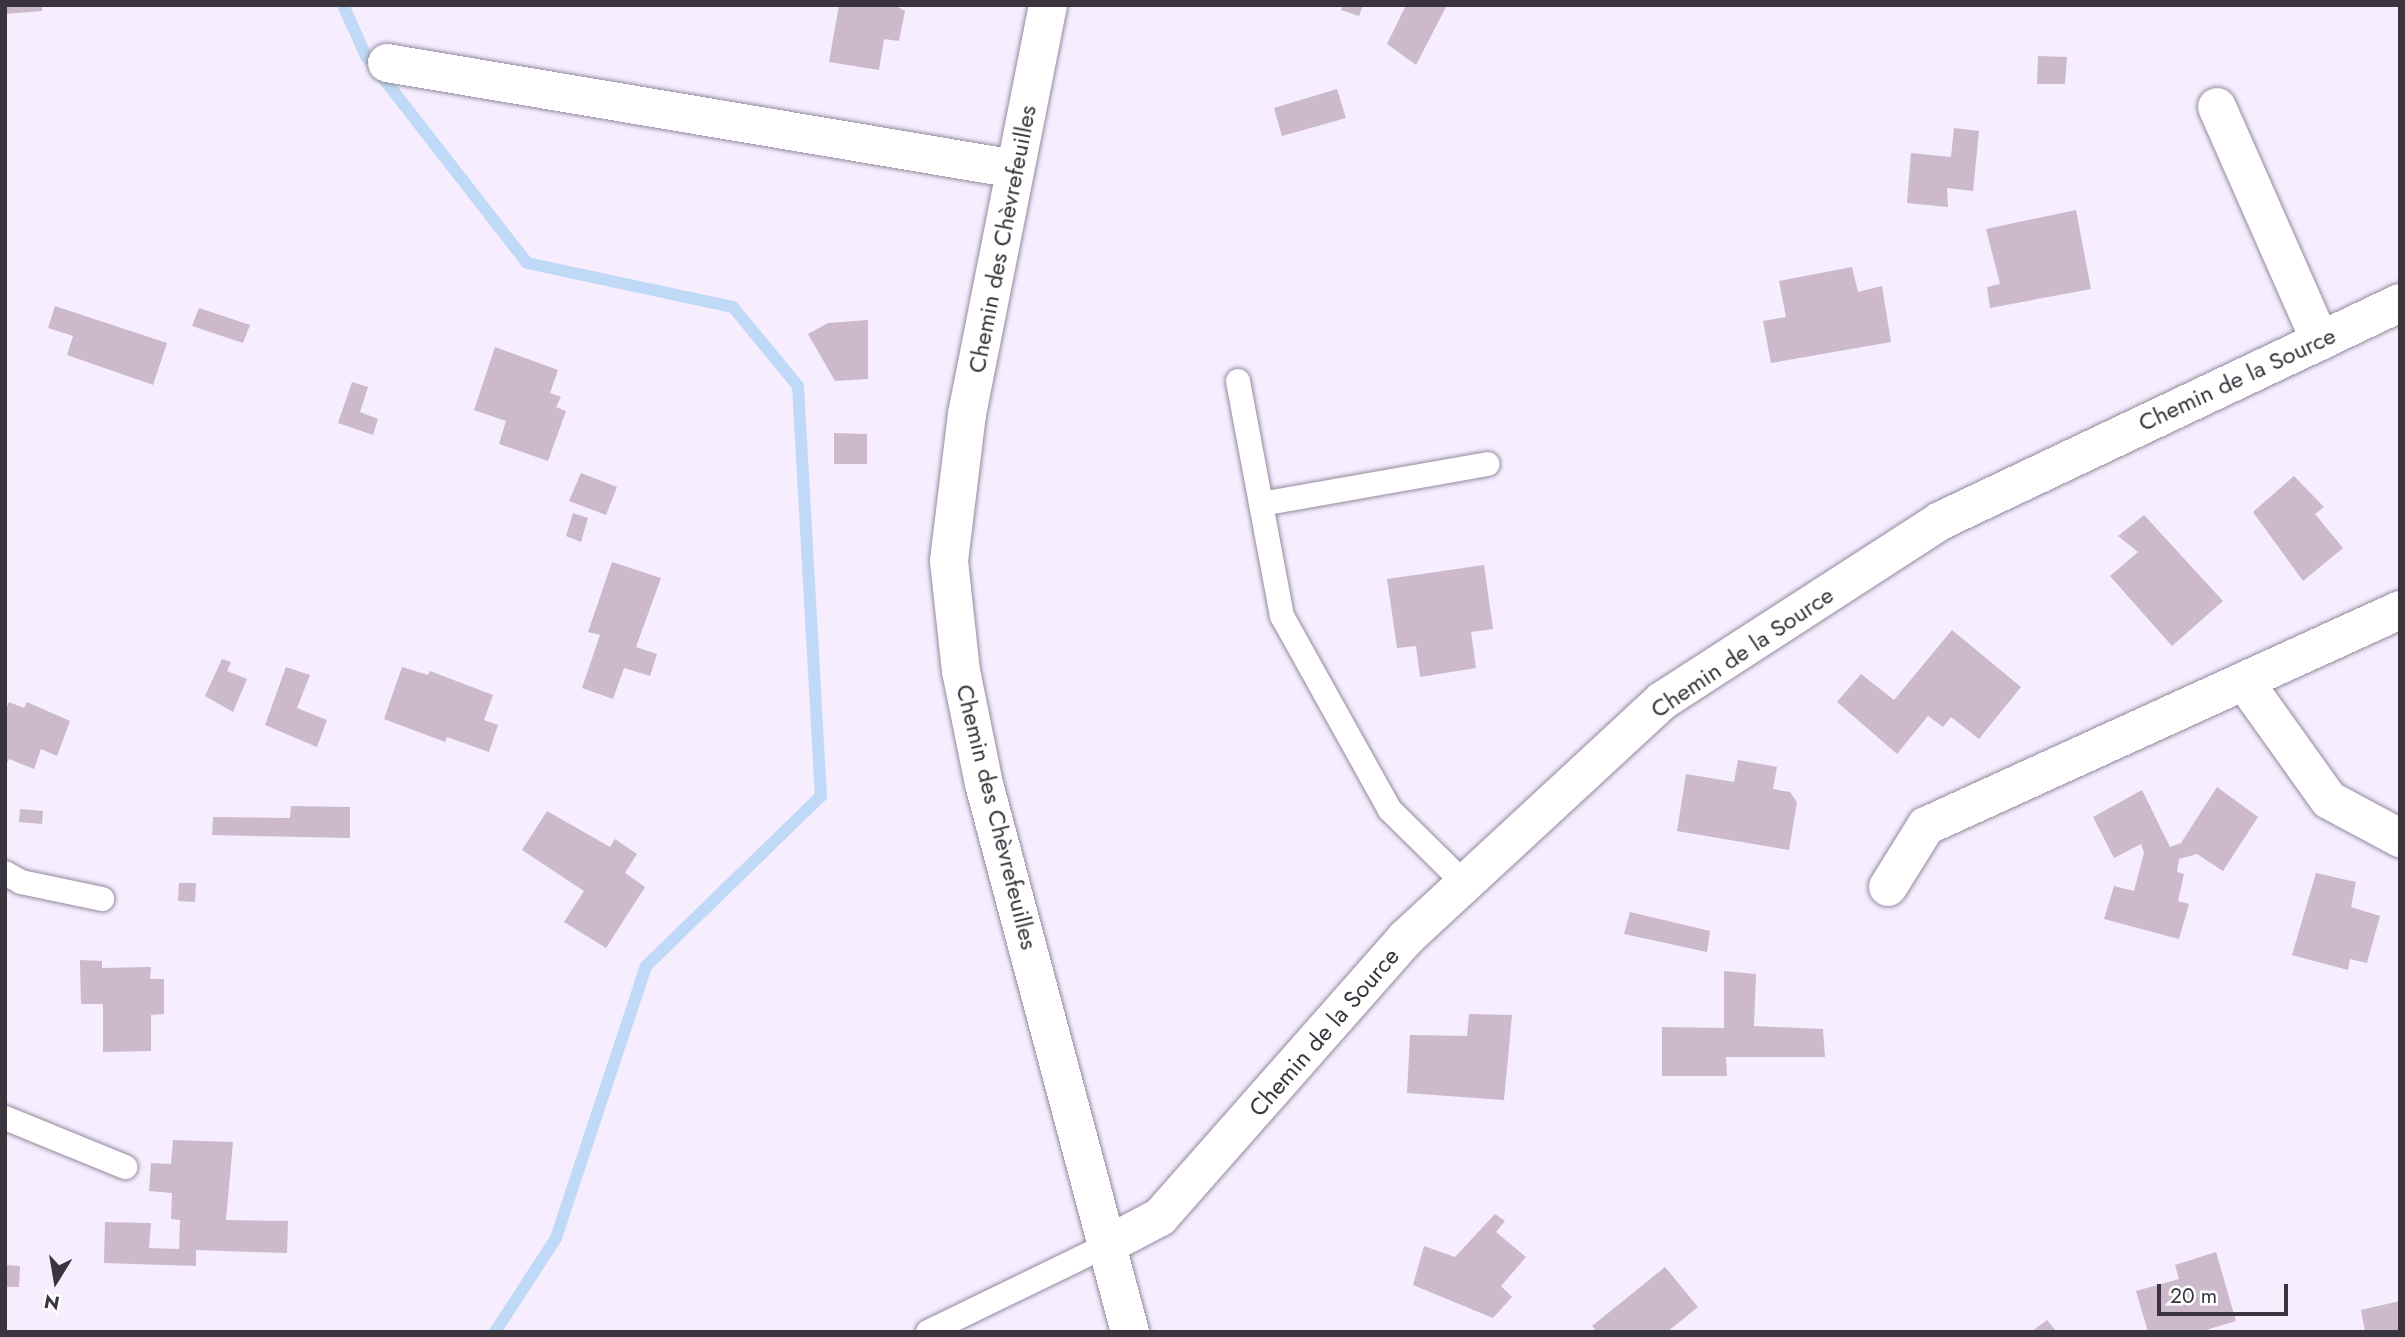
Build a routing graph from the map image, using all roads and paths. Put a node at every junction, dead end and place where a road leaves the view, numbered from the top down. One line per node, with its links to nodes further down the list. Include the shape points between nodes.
1 (1048, 5): 4 (street, Chemin des Chèvrefeuilles)
2 (387, 63): 4 (street)
3 (2217, 107): 6 (street)
4 (1016, 169): 19 (street, Chemin des Chèvrefeuilles, via 967,414 948,561 961,671 984,784)
5 (2400, 303): 6 (street, Chemin de la Source)
6 (2320, 341): 14 (street, Chemin de la Source, via 1940,521 1662,701)
7 (1238, 381): 9 (lane)
8 (1487, 464): 9 (lane)
9 (1261, 504): 14 (lane, via 1282,616 1390,810)
10 (2400, 610): 11 (street)
11 (2244, 681): 12 (street, via 2329,800); 15 (street, via 1926,827)
12 (2400, 838)
13 (5, 873): 16 (lane, via 21,882)
14 (1465, 884): 19 (street, Chemin de la Source, via 1406,938 1160,1217)
15 (1888, 887)
16 (102, 899)
17 (5, 1118): 18 (lane)
18 (125, 1167)
19 (1109, 1244): 20 (lane); 21 (street, Chemin des Chèvrefeuilles)
20 (928, 1332)
21 (1130, 1332)

